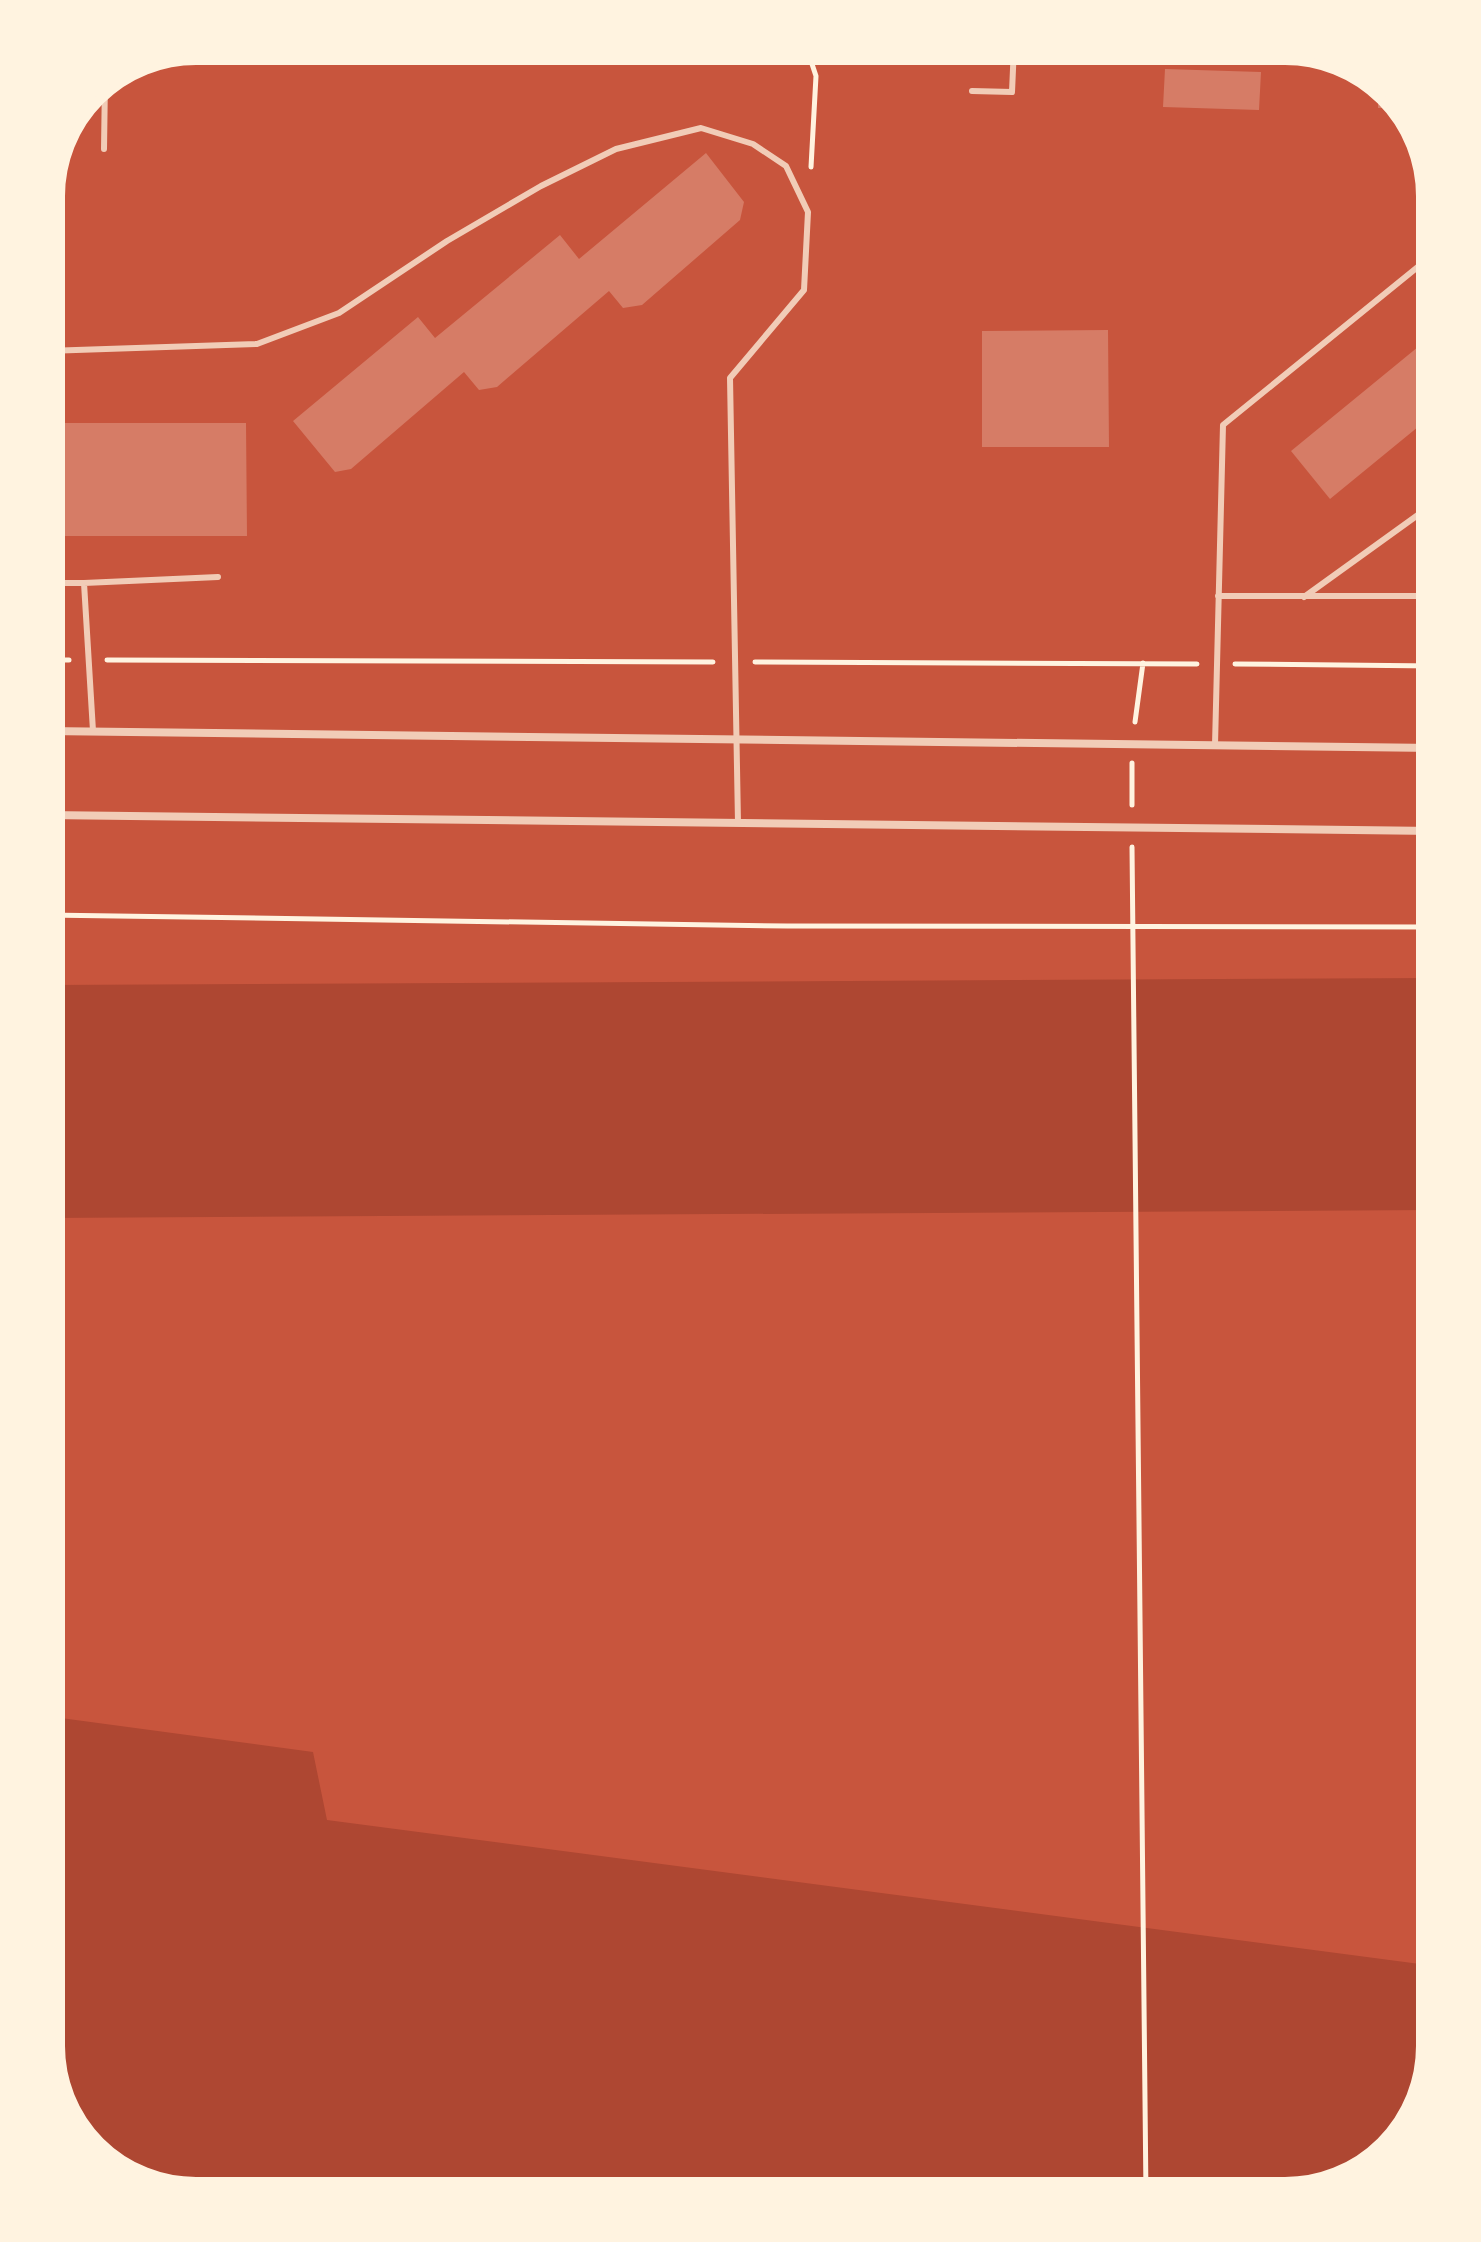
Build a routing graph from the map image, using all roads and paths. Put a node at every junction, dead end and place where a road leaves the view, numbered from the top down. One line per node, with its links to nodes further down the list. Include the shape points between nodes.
1 (811, 60): 6 (path, via 816,76)
2 (1013, 60): 3 (lane, via 1012,92)
3 (972, 91)
4 (105, 95): 5 (lane)
5 (104, 149)
6 (808, 212): 8 (lane, via 786,166 753,144 701,128 616,149 447,241 339,313 257,344); 19 (lane, via 804,290 730,378)
7 (1421, 264): 13 (lane, via 1223,425)
8 (60, 351)
9 (1421, 513): 15 (lane)
10 (218, 577): 12 (lane)
11 (60, 583): 12 (lane)
12 (84, 583): 18 (lane)
13 (1218, 596): 15 (lane); 21 (lane)
14 (1421, 596): 15 (lane)
15 (1304, 597)
16 (1143, 663): 20 (path)
17 (60, 731): 18 (street)
18 (93, 731): 19 (street)
19 (737, 739): 20 (street); 24 (lane)
20 (1132, 744): 21 (street); 25 (path)
21 (1215, 745): 22 (street)
22 (1421, 748)
23 (60, 815): 24 (street)
24 (738, 823): 25 (street)
25 (1132, 827): 26 (street); 28 (path)
26 (1421, 831)
27 (60, 915): 28 (path, via 787,926)
28 (1133, 925): 29 (path); 30 (path)
29 (1421, 927)
30 (1146, 2182)

